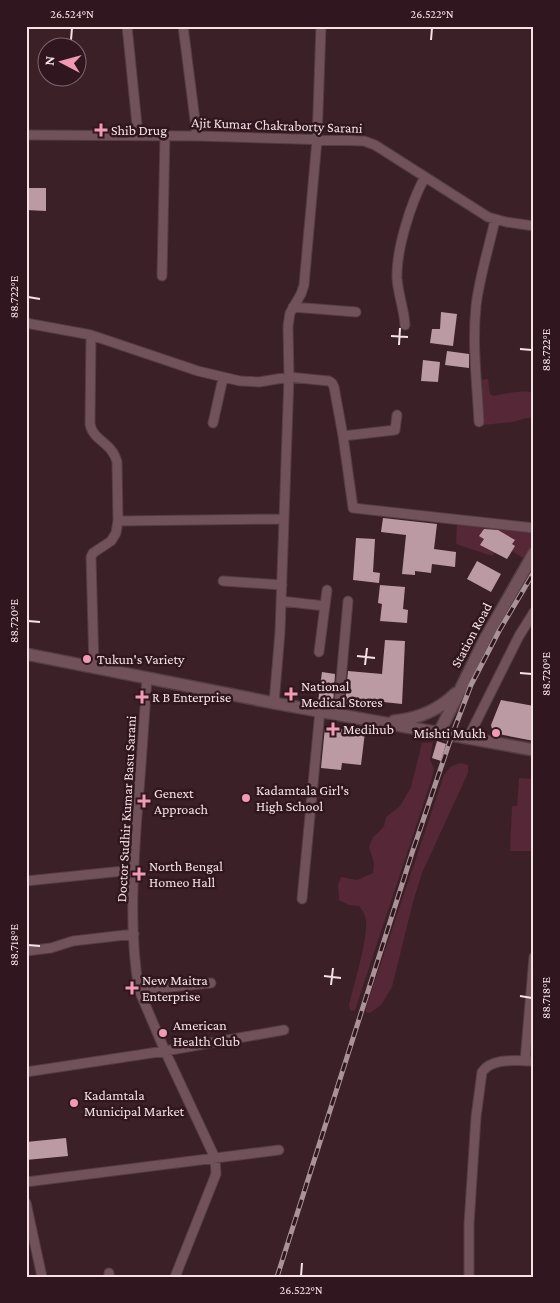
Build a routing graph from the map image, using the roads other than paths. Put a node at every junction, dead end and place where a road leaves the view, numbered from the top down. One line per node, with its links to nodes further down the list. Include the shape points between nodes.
1 (127, 26): 5 (street)
2 (183, 26): 7 (street)
3 (321, 26): 8 (street)
4 (26, 135): 5 (street, Ajit Kumar Chakraborty Sarani)
5 (138, 135): 6 (street, Ajit Kumar Chakraborty Sarani)
6 (165, 136): 7 (street, Ajit Kumar Chakraborty Sarani); 12 (street)
7 (196, 136): 8 (street, Ajit Kumar Chakraborty Sarani)
8 (317, 140): 9 (street, Ajit Kumar Chakraborty Sarani, via 372,143); 13 (street, via 304,285)
9 (425, 177): 10 (street, Ajit Kumar Chakraborty Sarani); 16 (street, via 415,196 398,261 397,279)
10 (495, 220): 11 (street, Ajit Kumar Chakraborty Sarani); 22 (street, via 476,304 474,340)
11 (534, 226)
12 (162, 276)
13 (293, 307): 14 (street); 18 (street, via 288,326)
14 (356, 312)
15 (26, 323): 17 (street)
16 (405, 325)
17 (91, 336): 19 (street); 25 (street, via 91,431 115,455)
18 (289, 377): 19 (street, via 249,382); 23 (street, via 332,383); 24 (street)
19 (222, 378): 21 (street)
20 (397, 415): 23 (street, via 395,430)
21 (213, 422)
22 (480, 422)
23 (343, 436): 26 (street, via 353,508)
24 (284, 520): 25 (street); 29 (street)
25 (118, 521): 37 (street, via 114,538 91,557)
26 (534, 528)
27 (534, 553): 39 (main road, Station Road)
28 (223, 581): 29 (street)
29 (282, 585): 31 (street)
30 (327, 590): 33 (street)
31 (281, 601): 33 (street); 40 (street)
32 (348, 601): 42 (street)
33 (325, 606): 35 (street)
34 (534, 612): 45 (street)
35 (320, 652)
36 (26, 654): 37 (main road)
37 (94, 666): 38 (main road)
38 (147, 677): 40 (main road); 47 (street, Doctor Sudhir Kumar Basu Sarani)
39 (460, 689): 43 (main road, via 440,706 414,717 390,721); 44 (main road, Station Road)
40 (274, 703): 41 (main road)
41 (320, 711): 42 (main road); 49 (street)
42 (338, 714): 43 (main road)
43 (365, 719): 44 (main road)
44 (439, 733): 45 (main road)
45 (468, 738): 46 (main road)
46 (534, 750)
47 (134, 870): 48 (street); 50 (street, Doctor Sudhir Kumar Basu Sarani)
48 (26, 880)
49 (302, 899)
50 (134, 934): 51 (street, via 72,941); 54 (street, Doctor Sudhir Kumar Basu Sarani)
51 (26, 951)
52 (534, 957): 57 (street)
53 (211, 983): 54 (street)
54 (139, 990): 56 (street, Doctor Sudhir Kumar Basu Sarani)
55 (284, 1030): 56 (street)
56 (165, 1051): 58 (street); 60 (street, Doctor Sudhir Kumar Basu Sarani)
57 (529, 1061): 65 (street, via 496,1062 482,1072 468,1224)
58 (26, 1072)
59 (279, 1150): 60 (street)
60 (215, 1158): 61 (street); 64 (street, via 216,1174)
61 (26, 1182)
62 (26, 1203): 63 (street)
63 (42, 1277)
64 (174, 1277)
65 (469, 1277)

